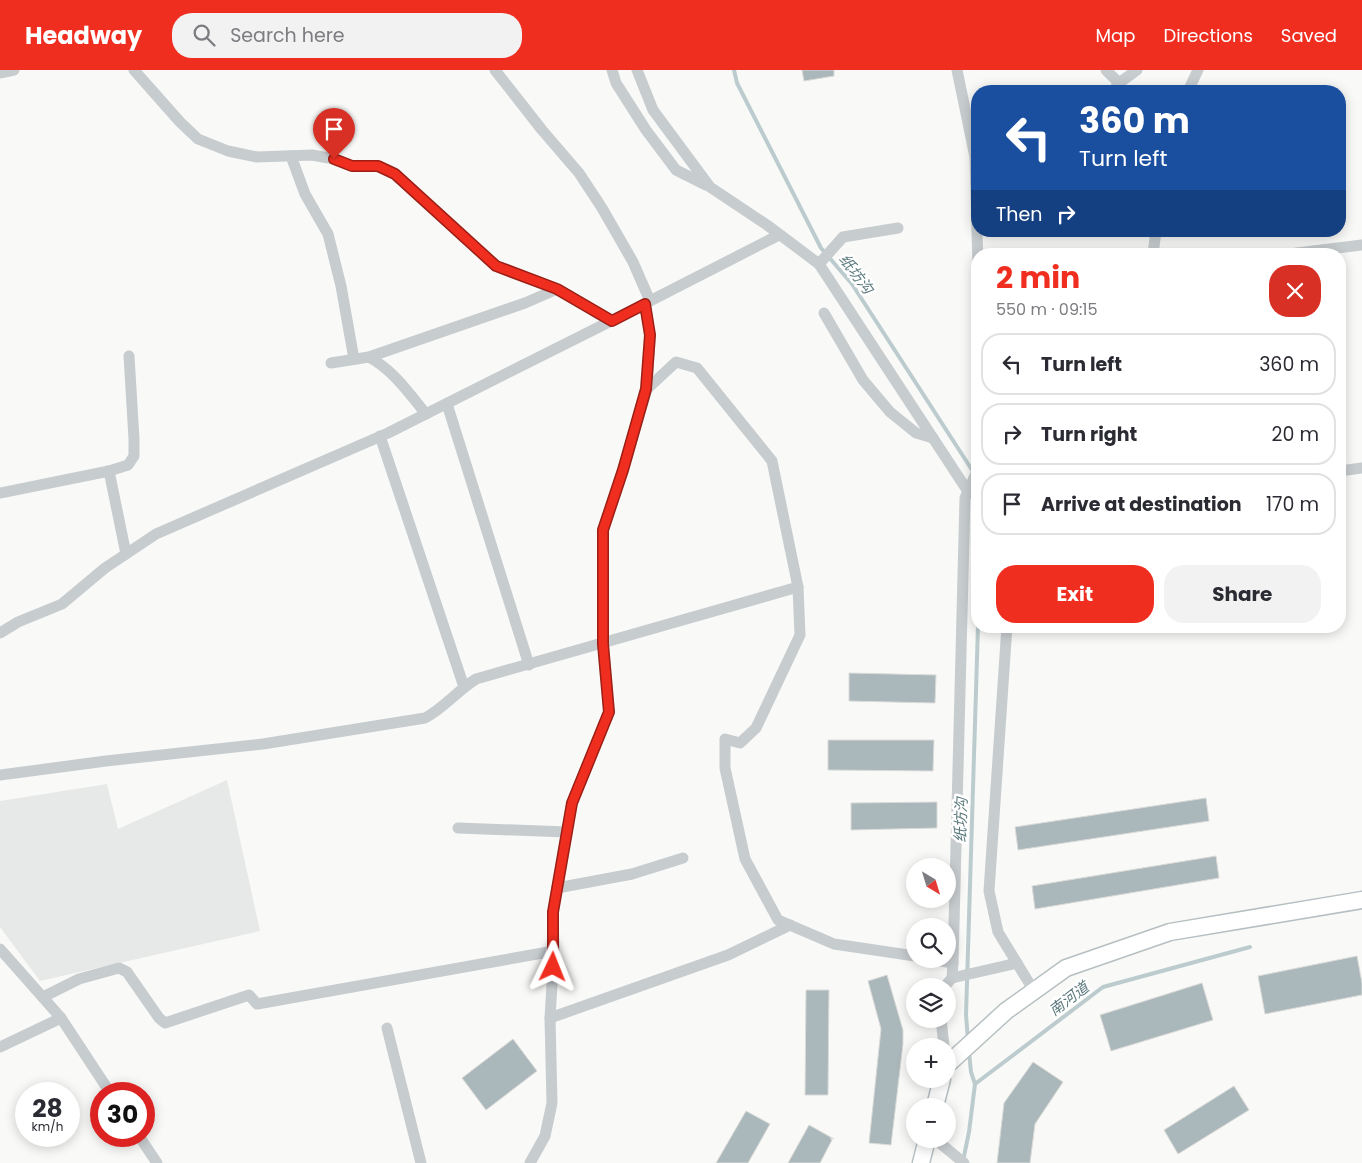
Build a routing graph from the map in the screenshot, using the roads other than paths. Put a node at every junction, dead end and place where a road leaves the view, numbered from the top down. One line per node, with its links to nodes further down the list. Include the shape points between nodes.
1 (14, 70): 10 (street)
2 (134, 70): 15 (street, via 198,139 228,152 257,157)
3 (495, 70): 23 (street, via 579,173 602,208 633,262)
4 (612, 70): 16 (street, via 616,84 676,170)
5 (637, 70): 16 (street, via 653,110)
6 (957, 70): 14 (street)
7 (1106, 70): 11 (street)
8 (1137, 70): 12 (street)
9 (1198, 70): 13 (street)
10 (0, 73)
11 (1115, 85)
12 (1118, 85)
13 (1191, 85)
14 (971, 128)
15 (291, 156): 22 (street, via 312,155 352,166 378,166 395,174 496,266); 28 (street, via 305,194 328,234)
16 (710, 187): 18 (street)
17 (898, 228): 21 (street, via 844,237)
18 (779, 235): 21 (street); 23 (street)
19 (1362, 245): 20 (street)
20 (1338, 248)
21 (826, 257): 34 (street)
22 (557, 289): 25 (street); 27 (street)
23 (648, 303): 25 (street); 30 (street, via 650,335)
24 (824, 313): 34 (street, via 863,380 890,412 916,433)
25 (612, 321): 31 (street)
26 (129, 356): 37 (street, via 134,456 128,465)
27 (369, 357): 28 (street); 32 (street, via 394,375)
28 (354, 359): 29 (street)
29 (331, 363)
30 (646, 389): 42 (street, via 676,362 697,368 772,461); 45 (street, via 603,530)
31 (447, 404): 32 (street); 46 (street)
32 (426, 414): 33 (street)
33 (380, 436): 41 (street, via 156,534); 47 (street)
34 (933, 438): 39 (street)
35 (1362, 468): 36 (street)
36 (1346, 470)
37 (109, 471): 40 (street); 41 (street)
38 (971, 482): 39 (street)
39 (969, 486): 54 (street, via 965,498)
40 (0, 493)
41 (126, 554): 43 (street, via 62,604)
42 (798, 588): 45 (street); 55 (street, via 800,635 756,728 740,743 725,739 725,768 745,859 778,920)
43 (0, 633)
44 (1007, 633): 59 (street, via 989,891 998,932)
45 (603, 644): 46 (street); 50 (street, via 609,712 572,803)
46 (529, 664): 47 (street, via 476,679)
47 (464, 687): 48 (street, via 425,718 263,744)
48 (0, 775)
49 (458, 828): 50 (street)
50 (567, 832): 52 (street)
51 (682, 858): 52 (street, via 632,874)
52 (557, 888): 57 (street, via 553,912)
53 (1362, 900): 61 (street, via 1170,932 1066,968)
54 (954, 918)
55 (790, 925): 58 (street, via 834,944); 64 (street, via 728,955)
56 (0, 949): 62 (street)
57 (554, 950): 62 (street, via 257,1004 249,995 165,1023 126,972 119,968 78,979); 64 (street)
58 (906, 955)
59 (1018, 963): 60 (street); 61 (street)
60 (956, 979)
61 (1034, 991): 67 (street)
62 (43, 997): 63 (street)
63 (61, 1018): 66 (street); 68 (street)
64 (550, 1018): 74 (street, via 552,1103 545,1136)
65 (387, 1028): 73 (street)
66 (0, 1047)
67 (956, 1051)
68 (103, 1082)
69 (147, 1147): 72 (street)
70 (925, 1148): 75 (street)
71 (946, 1148): 76 (street)
72 (157, 1163)
73 (421, 1163)
74 (530, 1163)
75 (921, 1163)
76 (964, 1163)

